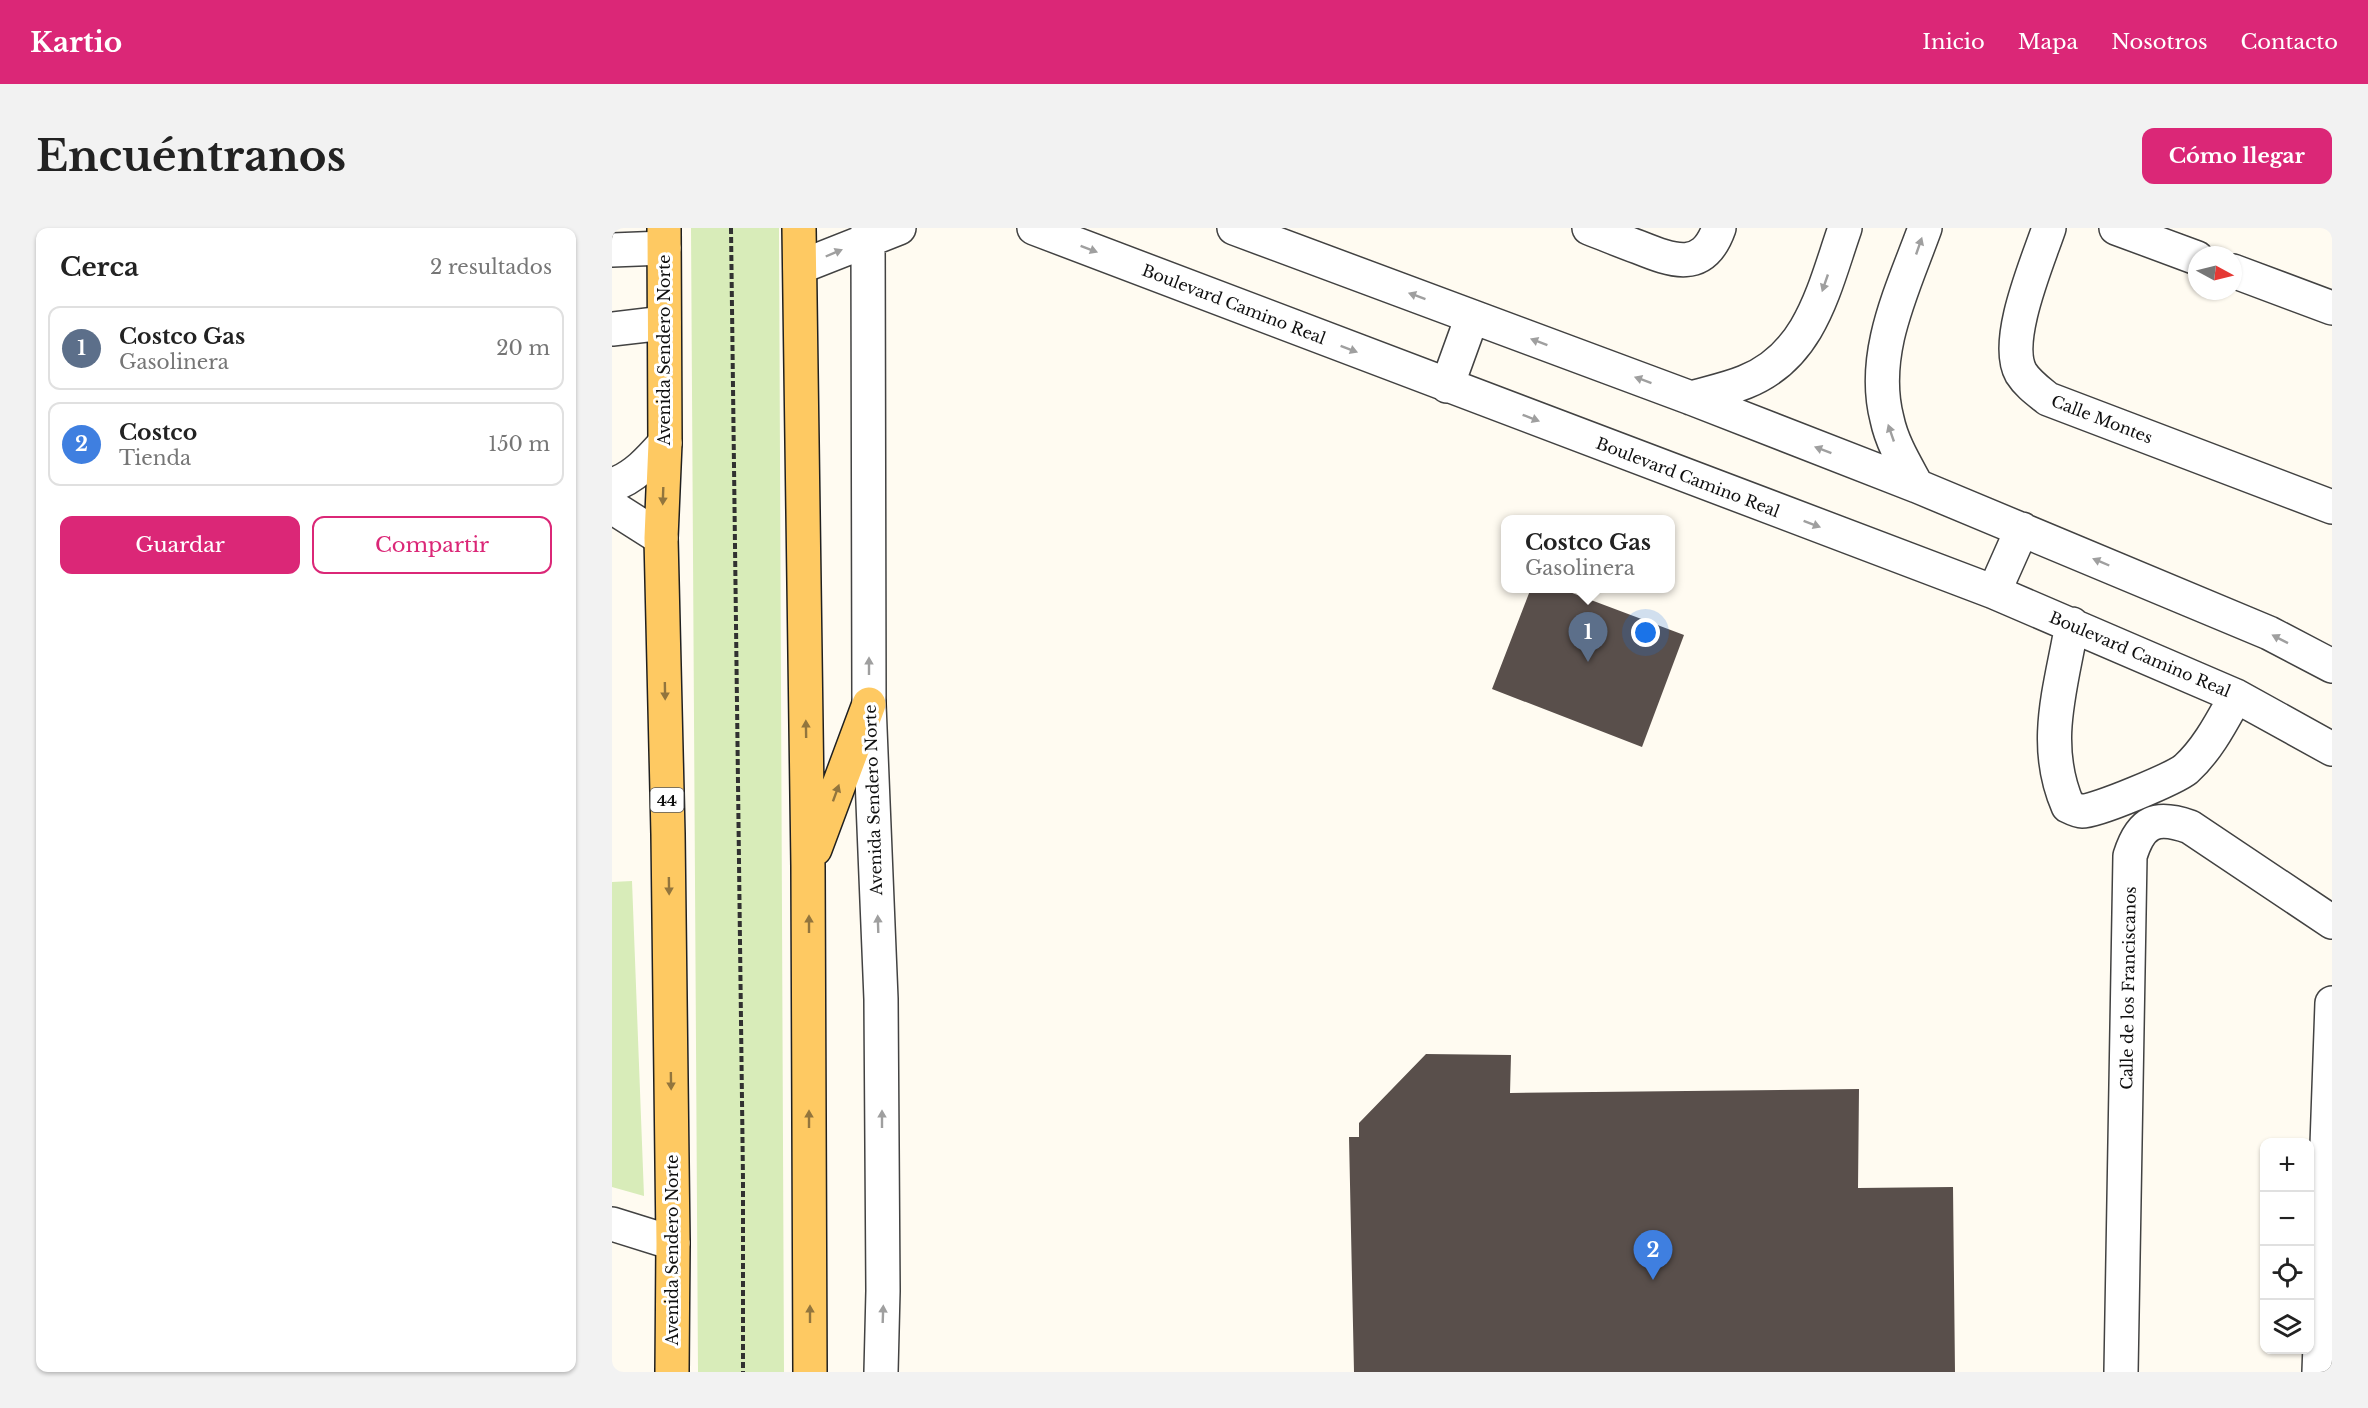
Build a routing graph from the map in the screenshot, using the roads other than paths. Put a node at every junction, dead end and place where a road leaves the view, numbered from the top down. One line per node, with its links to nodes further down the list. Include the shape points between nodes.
1 (799, 228): 15 (main road)
2 (899, 228): 11 (street)
3 (1034, 228): 21 (street, Boulevard Camino Real, one-way to 21)
4 (1234, 228): 18 (street, one-way to 4)
5 (1589, 228): 6 (street, via 1681,261 1708,250)
6 (1719, 228)
7 (1845, 228): 22 (street, one-way to 22, via 1814,316 1800,341 1771,368 1754,377)
8 (1925, 228): 25 (street, one-way to 8, via 1887,420 1881,371 1885,342)
9 (2049, 228): 27 (street, Calle Montes, via 2018,322 2020,370 2032,386 2048,399)
10 (2116, 228): 14 (street)
11 (868, 233): 15 (street, one-way to 11); 34 (street, Avenida Sendero Norte, one-way to 11)
12 (664, 238): 13 (street); 19 (main road, Avenida Sendero Norte / 44)
13 (612, 250)
14 (2188, 255)
15 (800, 267): 36 (main road, one-way to 15)
16 (2242, 275): 17 (street)
17 (2332, 308)
18 (1472, 317): 21 (street); 22 (street, one-way to 18)
19 (664, 323): 20 (street); 23 (main road, Avenida Sendero Norte / 44)
20 (612, 329)
21 (1447, 386): 30 (street, Boulevard Camino Real, one-way to 30)
22 (1691, 398): 25 (street, one-way to 22)
23 (665, 443): 24 (street, via 647,463); 29 (main road, Avenida Sendero Norte / 44, one-way to 29)
24 (612, 485)
25 (1917, 486): 28 (street)
26 (612, 507): 29 (street)
27 (2332, 507)
28 (2022, 529): 30 (street); 32 (street, one-way to 28, via 2269,633)
29 (662, 538): 40 (main road, Avenida Sendero Norte / 44, one-way to 40)
30 (1994, 592): 31 (street, Boulevard Camino Real)
31 (2072, 624): 33 (street, Boulevard Camino Real); 33 (street, via 2055,720 2055,768 2068,806 2082,811 2117,801 2184,770 2218,730)
32 (2332, 666)
33 (2236, 696): 35 (street, Boulevard Camino Real)
34 (869, 704): 36 (main road, one-way to 34); 43 (street, Avenida Sendero Norte, one-way to 34, via 881,999)
35 (2332, 749)
36 (808, 867): 42 (main road, one-way to 36)
37 (2332, 922): 44 (street, Calle de los Franciscanos, via 2190,827 2158,821 2144,826 2135,840 2130,856)
38 (2332, 1003): 45 (street)
39 (612, 1224): 40 (street)
40 (673, 1244): 41 (main road, Avenida Sendero Norte / 44)
41 (672, 1372)
42 (810, 1372)
43 (881, 1372)
44 (2121, 1372)
45 (2319, 1372)

